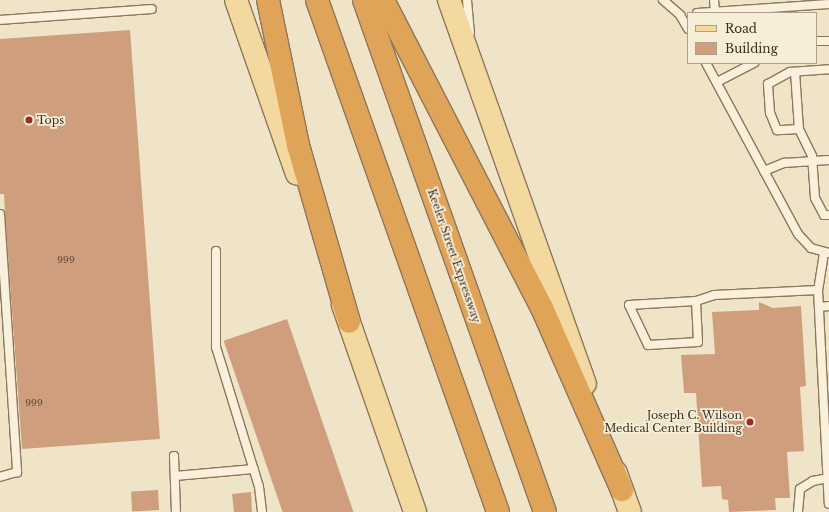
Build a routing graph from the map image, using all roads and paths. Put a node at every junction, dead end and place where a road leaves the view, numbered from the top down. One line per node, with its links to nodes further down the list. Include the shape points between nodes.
1 (236, 0): 36 (main road)
2 (268, 0): 36 (highway, via 298,145)
3 (317, 0): 47 (highway)
4 (364, 0): 48 (highway, Keeler Street Expressway)
5 (383, 0): 42 (highway, via 542,308)
6 (449, 0): 21 (main road)
7 (468, 0): 21 (lane)
8 (663, 0): 13 (lane)
9 (714, 0): 12 (lane)
10 (829, 4): 12 (lane)
11 (152, 9): 14 (lane)
12 (715, 12)
13 (685, 18)
14 (0, 20)
15 (829, 41): 16 (lane)
16 (817, 42)
17 (707, 64): 22 (lane)
18 (752, 64): 22 (lane)
19 (829, 69): 20 (lane)
20 (795, 72): 23 (lane); 23 (lane, via 768,84 770,113 777,130)
21 (477, 79): 42 (main road)
22 (717, 82): 26 (lane)
23 (799, 129): 25 (lane, via 809,147)
24 (829, 160): 25 (lane)
25 (812, 161): 26 (lane, via 777,164); 28 (lane, via 815,198 824,215)
26 (764, 171): 30 (lane, via 802,239 811,248)
27 (0, 214): 31 (lane)
28 (829, 215)
29 (216, 251): 38 (lane, via 216,347)
30 (826, 253): 32 (lane)
31 (2, 261): 40 (lane, via 17,472)
32 (818, 290): 33 (lane, via 714,295); 35 (lane)
33 (696, 301): 33 (lane, via 698,342 648,345 629,305)
34 (829, 306): 35 (lane)
35 (819, 307): 41 (lane)
36 (349, 322): 46 (main road)
37 (174, 456): 39 (lane)
38 (254, 469): 39 (lane); 45 (lane)
39 (175, 476): 44 (lane)
40 (0, 477)
41 (828, 478): 43 (lane); 50 (lane, via 813,481 800,489)
42 (622, 490): 49 (main road)
43 (829, 504)
44 (176, 512)
45 (262, 512)
46 (415, 512)
47 (498, 512)
48 (545, 512)
49 (630, 512)
50 (798, 512)

